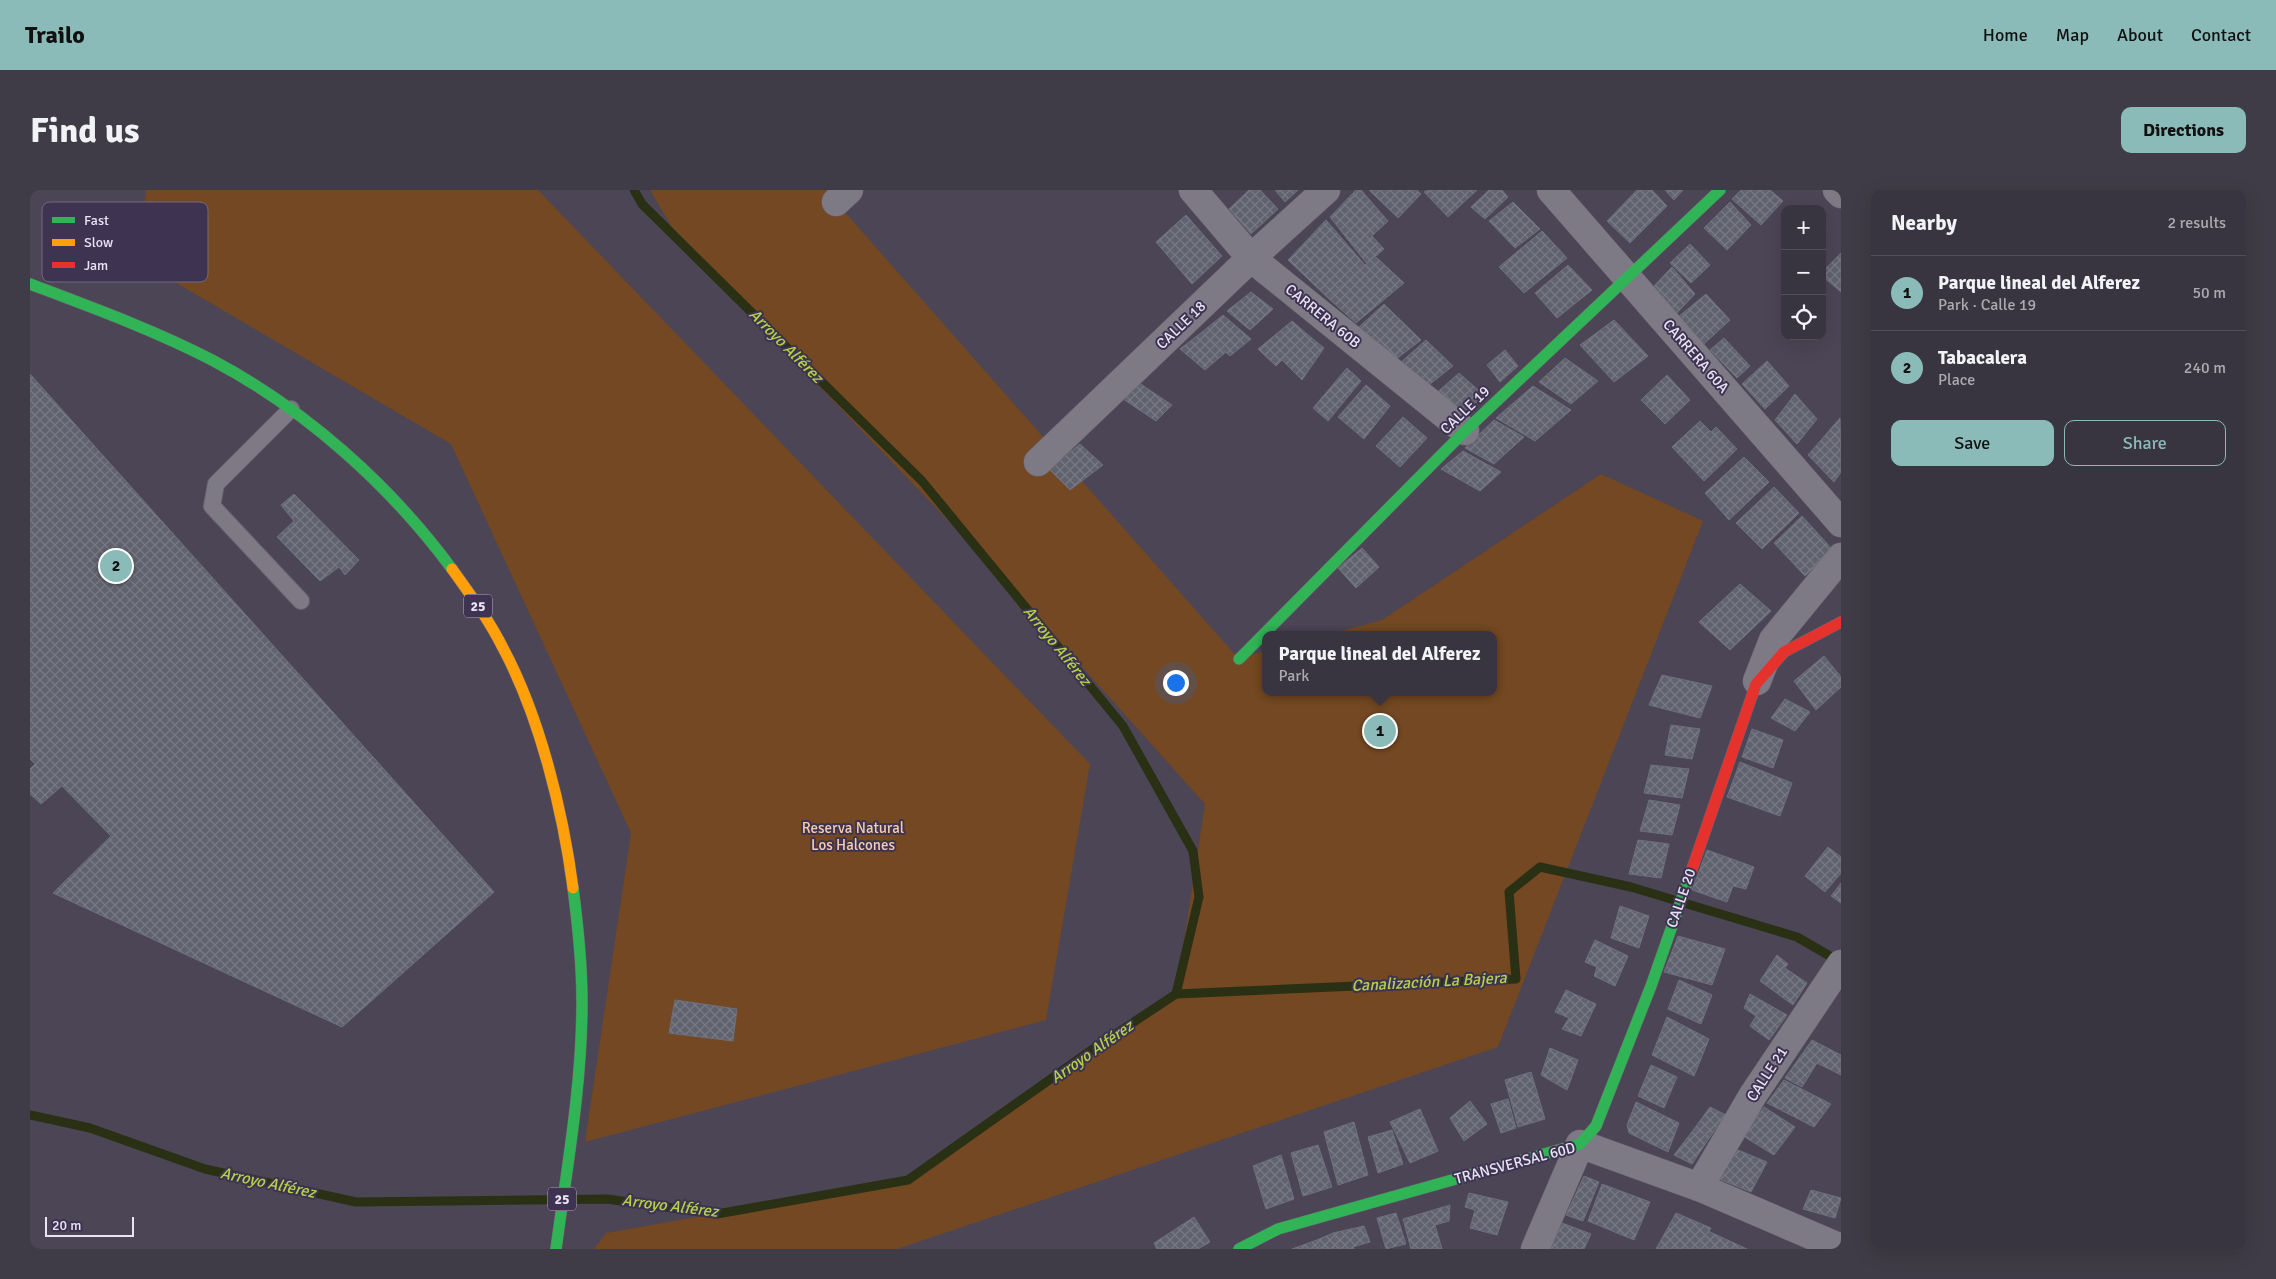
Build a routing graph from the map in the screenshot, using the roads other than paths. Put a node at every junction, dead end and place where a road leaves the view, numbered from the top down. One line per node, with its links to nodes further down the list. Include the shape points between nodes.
1 (1192, 190): 7 (street, CARRERA 60B)
2 (1326, 190): 7 (street, CALLE 18)
3 (1551, 190): 8 (street, CARRERA 60A)
4 (1720, 190): 8 (street, CALLE 19)
5 (1837, 190): 6 (street)
6 (1841, 194)
7 (1250, 258): 11 (street, CARRERA 60B); 12 (street, CALLE 18)
8 (1627, 276): 11 (street, CALLE 19); 13 (street, CARRERA 60A)
9 (30, 284): 10 (street, 25, via 115,315 216,362)
10 (291, 409): 15 (lane, via 216,484 212,506); 25 (street, 25, via 370,477 434,545 467,589 497,636 519,682 552,783 576,905 581,969 581,1043)
11 (1465, 431): 17 (street, CALLE 19)
12 (1038, 462)
13 (1841, 523)
14 (1841, 557): 20 (street, CALLE 20, via 1773,640)
15 (301, 600)
16 (1841, 622): 20 (street, via 1784,652)
17 (1266, 631)
18 (1262, 635): 19 (street, CALLE 19)
19 (1238, 659)
20 (1756, 684): 22 (street, CALLE 20, via 1651,986 1596,1126)
21 (1839, 971): 23 (street, CALLE 21, via 1753,1095)
22 (1580, 1144): 23 (street, TRANSVERSAL 60D); 26 (street, TRANSVERSAL 60D, via 1278,1229); 27 (street, CALLE 20)
23 (1699, 1187): 24 (street, TRANSVERSAL 60D)
24 (1841, 1248)
25 (556, 1249)
26 (1239, 1249)
27 (1535, 1249)

